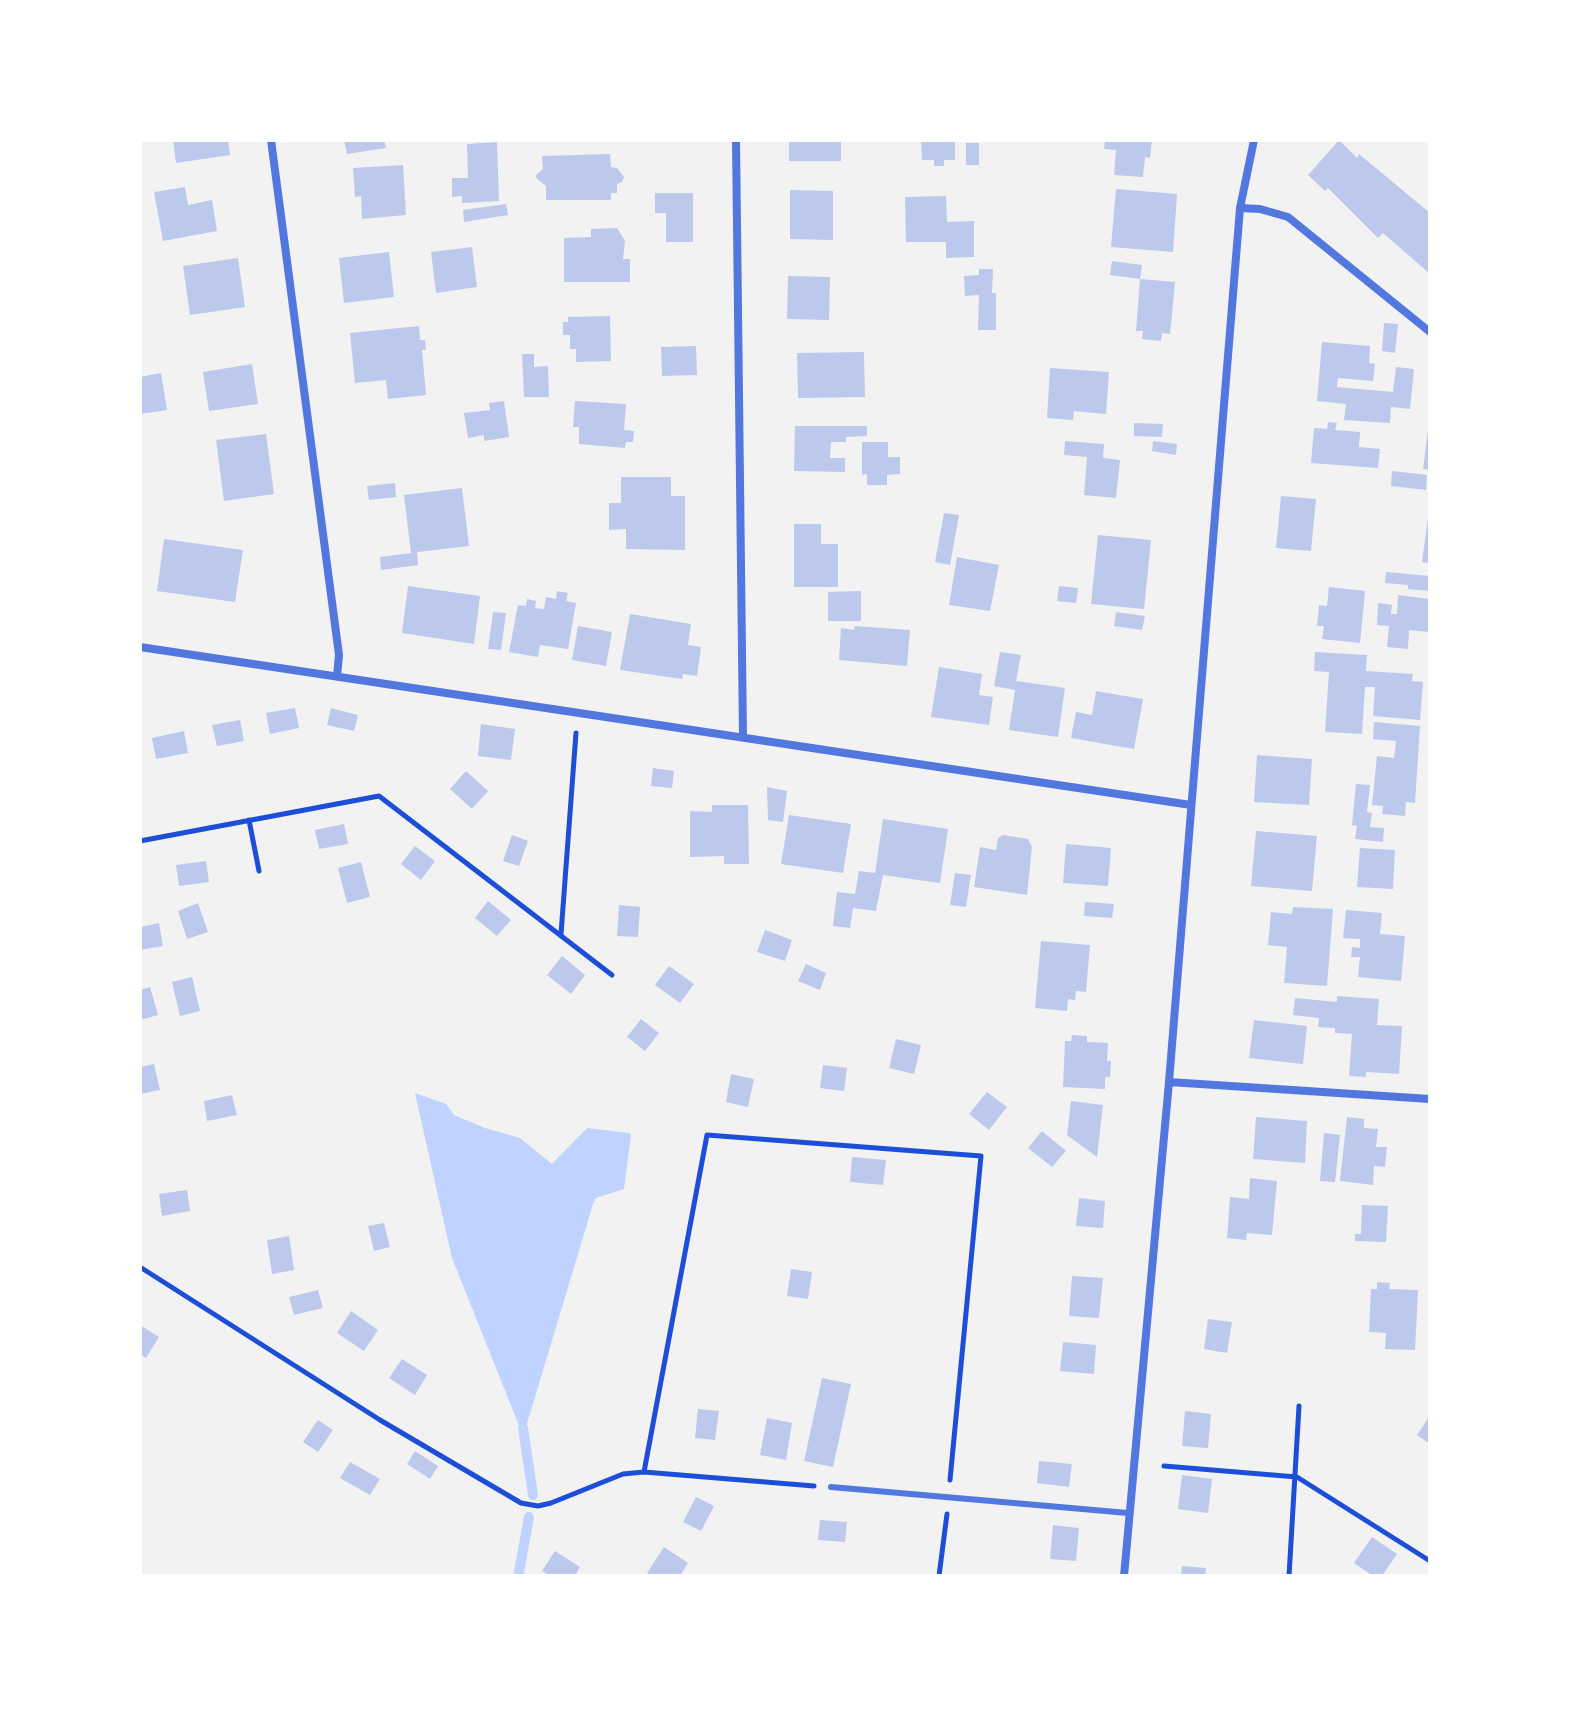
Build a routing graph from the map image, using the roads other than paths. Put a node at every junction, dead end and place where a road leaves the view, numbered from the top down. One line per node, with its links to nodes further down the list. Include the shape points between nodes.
1 (271, 140): 7 (street, via 339,655)
2 (736, 140): 8 (street)
3 (1254, 140): 4 (street)
4 (1240, 208): 5 (street, via 1288,217); 9 (street)
5 (1430, 332)
6 (140, 647): 7 (street)
7 (337, 676): 8 (street)
8 (743, 737): 9 (street)
9 (1191, 805): 10 (street)
10 (1169, 1082): 11 (street); 13 (street)
11 (1430, 1099)
12 (831, 1487): 13 (lane)
13 (1128, 1513): 14 (street)
14 (1124, 1576)

